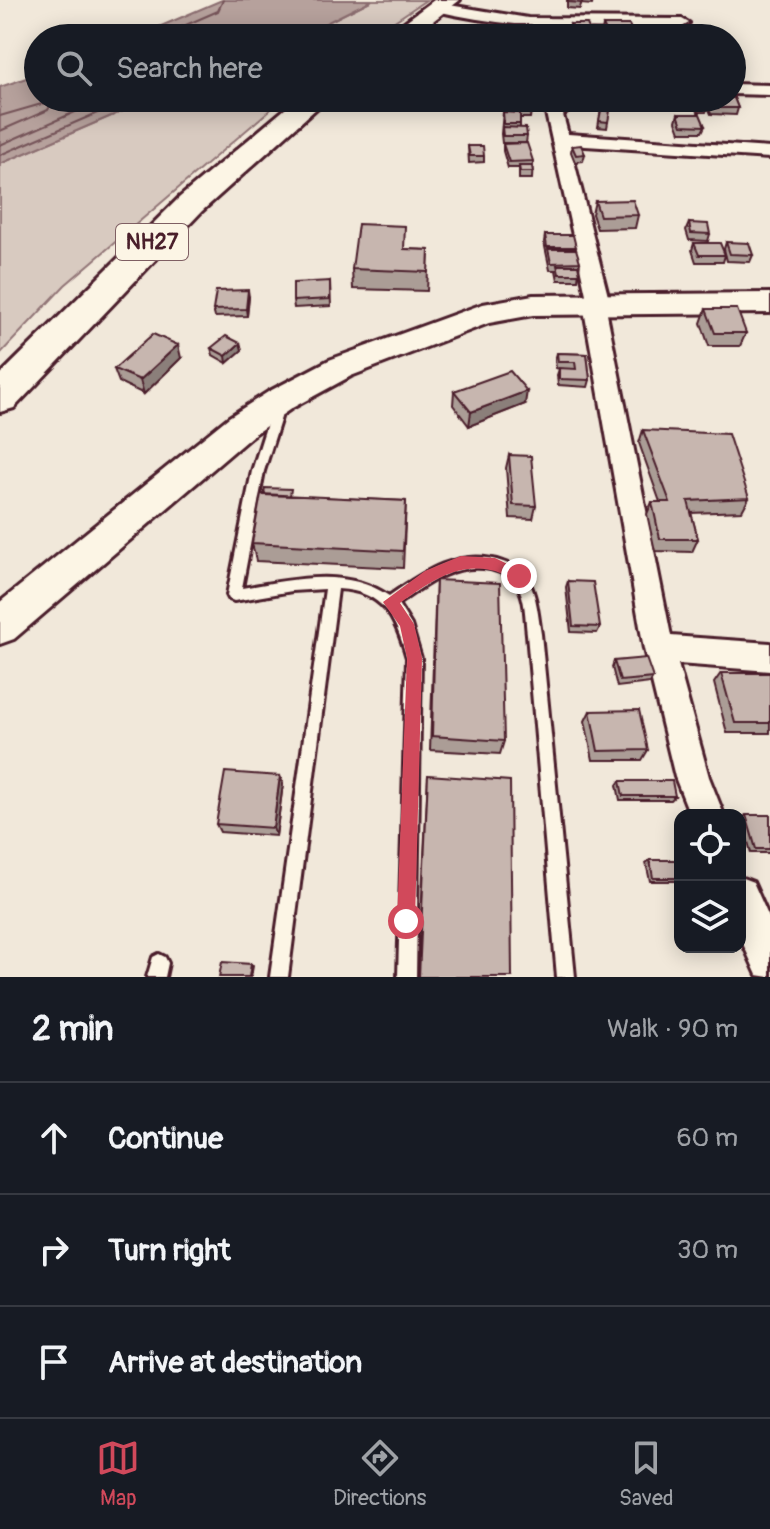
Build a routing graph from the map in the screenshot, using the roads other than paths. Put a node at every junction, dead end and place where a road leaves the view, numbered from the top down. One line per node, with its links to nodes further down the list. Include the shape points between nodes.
1 (443, 4): 2 (street, via 493,19 541,24); 3 (highway)
2 (682, 23)
3 (415, 24)
4 (746, 89): 5 (street)
5 (770, 90)
6 (298, 112): 12 (highway, NH27, via 172,221)
7 (556, 112): 8 (street)
8 (558, 139): 9 (street); 11 (street)
9 (770, 153)
10 (770, 303): 11 (main road)
11 (596, 304): 13 (main road, via 533,305 483,314 340,368); 17 (street)
12 (0, 398)
13 (280, 400): 14 (lane, via 258,471 234,595); 16 (main road, via 210,450)
14 (332, 584): 15 (lane, via 376,590); 22 (lane)
15 (390, 602): 23 (lane, via 406,624 414,658); 24 (lane, via 461,562 507,568 527,591)
16 (0, 626)
17 (659, 649): 18 (street); 19 (street)
18 (770, 657)
19 (705, 809)
20 (746, 908): 21 (street)
21 (770, 962)
22 (279, 977)
23 (407, 977)
24 (566, 977)

